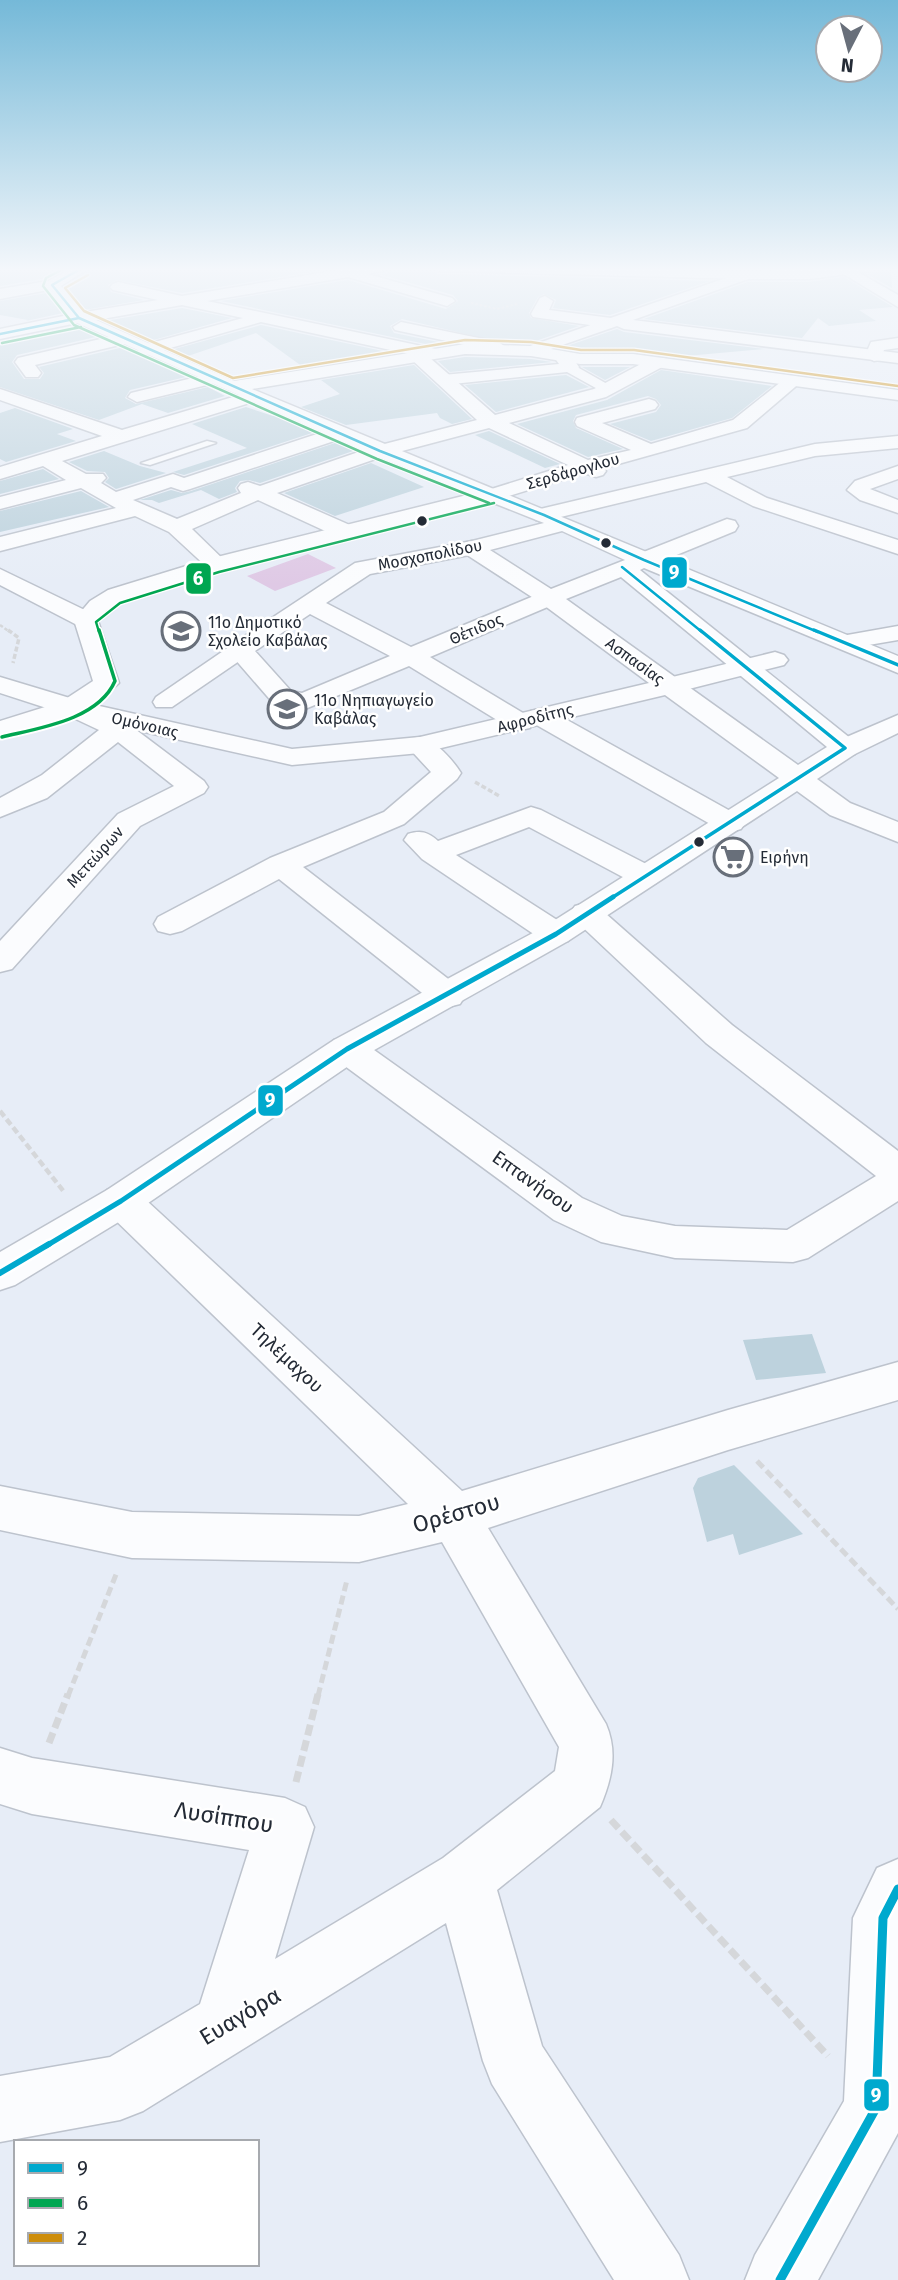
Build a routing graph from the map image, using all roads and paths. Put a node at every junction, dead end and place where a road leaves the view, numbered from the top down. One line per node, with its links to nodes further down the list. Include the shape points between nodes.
1 (202, 373): 8 (street)
2 (311, 373): 11 (street)
3 (438, 373): 9 (street)
4 (493, 373): 9 (street)
5 (575, 373): 12 (street)
6 (637, 373): 12 (street)
7 (739, 373): 10 (street)
8 (213, 378): 11 (street); 16 (street)
9 (443, 380): 17 (street)
10 (793, 381): 14 (street); 23 (street, Σερδάρογλου, via 740,424)
11 (233, 387): 15 (street)
12 (608, 389): 17 (street); 23 (street, via 649,405 584,422)
13 (0, 394): 19 (street)
14 (898, 395)
15 (253, 396): 18 (street); 19 (street)
16 (137, 397)
17 (492, 422): 22 (street); 26 (street)
18 (339, 433): 22 (street); 29 (street)
19 (121, 436): 24 (street)
20 (211, 443): 25 (lane)
21 (898, 443): 30 (street, via 815,450)
22 (380, 451): 33 (street); 34 (street)
23 (650, 451): 26 (street, Σερδάρογλου)
24 (43, 458): 28 (street); 32 (street)
25 (146, 463): 32 (street)
26 (586, 466): 31 (street); 34 (street, Σερδάρογλου)
27 (897, 472): 37 (street, via 858,490)
28 (0, 473)
29 (218, 474): 33 (street); 35 (street, via 183,485 173,480)
30 (706, 474): 39 (street); 46 (street, via 760,502)
31 (610, 479)
32 (84, 482): 35 (street); 36 (street)
33 (257, 493): 42 (street); 43 (street)
34 (492, 495): 39 (street); 43 (street, Σερδάρογλου)
35 (114, 499): 38 (street)
36 (0, 503)
37 (898, 507)
38 (137, 509): 42 (street); 45 (street)
39 (544, 515): 40 (street)
40 (565, 524): 47 (street, Μοσχοπολίδου); 49 (street)
41 (727, 526): 49 (street, Θέτιδος, via 671,540)
42 (177, 527): 48 (street)
43 (344, 531): 44 (street, Σερδάρογλου)
44 (316, 538): 48 (street, Σερδάρογλου); 50 (street)
45 (0, 544)
46 (898, 547)
47 (472, 548): 50 (street, Μοσχοπολίδου); 52 (street, Ασπασίας)
48 (217, 564): 54 (street, Σερδάρογλου, via 116,595)
49 (633, 564): 52 (street, Θέτιδος); 57 (street); 62 (street)
50 (363, 568): 53 (street, Μοσχοπολίδου)
51 (0, 576): 54 (street)
52 (549, 598): 59 (street, Θέτιδος); 64 (street, Ασπασίας)
53 (309, 603): 58 (street, Μοσχοπολίδου); 59 (street)
54 (86, 620): 66 (street, via 106,683)
55 (0, 625): 63 (path, via 19,638 12,664)
56 (898, 633): 57 (street)
57 (845, 642): 61 (street)
58 (240, 650): 59 (street, Θέτιδος, via 282,697 305,701); 65 (street, Μοσχοπολίδου)
59 (411, 657): 67 (street)
60 (775, 660): 62 (street, Αφροδίτης)
61 (898, 665)
62 (746, 667): 64 (street, Αφροδίτης); 72 (street)
63 (3, 676): 66 (street)
64 (669, 686): 67 (street, Αφροδίτης); 75 (street, Ασπασίας)
65 (164, 702)
66 (74, 708): 69 (street, Μετεώρων); 70 (street)
67 (531, 719): 71 (street, Αφροδίτης); 79 (street)
68 (898, 723): 72 (street)
69 (123, 726): 73 (street, Ομόνοιας); 76 (street, via 54,783); 87 (street, Μετεώρων, via 194,787 129,820)
70 (0, 729)
71 (420, 745): 73 (street, Αφροδίτης); 74 (street)
72 (845, 748): 75 (street)
73 (292, 757)
74 (447, 773): 77 (path, via 465,775); 78 (street)
75 (797, 777): 79 (street); 80 (street, Ασπασίας, via 840,809)
76 (0, 807)
77 (531, 816): 81 (street); 83 (street)
78 (394, 818): 81 (street); 82 (street)
79 (730, 823): 83 (street)
80 (898, 833)
81 (433, 853): 86 (street)
82 (281, 865): 85 (street); 88 (street)
83 (645, 877): 84 (street)
84 (586, 913): 86 (street); 91 (street, via 719,1034)
85 (170, 924)
86 (556, 934): 88 (street)
87 (0, 961)
88 (448, 996): 89 (street)
89 (346, 1049): 92 (street, Επτανήσου, via 568,1209 615,1231 674,1242 793,1246); 93 (street)
90 (0, 1111): 93 (path)
91 (898, 1172)
92 (898, 1182)
93 (104, 1211): 94 (street); 98 (street, Τηλέμαχου)
94 (0, 1273)
95 (898, 1381): 96 (street, Ορέστου)
96 (728, 1430): 98 (street, Ορέστου); 101 (path)
97 (0, 1508): 99 (street, Ορέστου)
98 (454, 1516): 100 (street, Ορέστου); 103 (street, via 587,1743)
99 (132, 1535): 100 (street, Ορέστου); 102 (path)
100 (359, 1539): 104 (path)
101 (898, 1609)
102 (16, 1781): 104 (street, Λυσίππου)
103 (580, 1787): 105 (street, Ευαγόρα); 109 (path)
104 (285, 1827): 107 (street, Λυσίππου)
105 (464, 1879): 107 (street, Ευαγόρα); 110 (street, via 515,2061)
106 (893, 1912): 109 (street)
107 (224, 2026): 108 (street, Ευαγόρα, via 120,2088)
108 (0, 2109)
109 (887, 2119): 111 (street)
110 (654, 2280)
111 (780, 2280)

